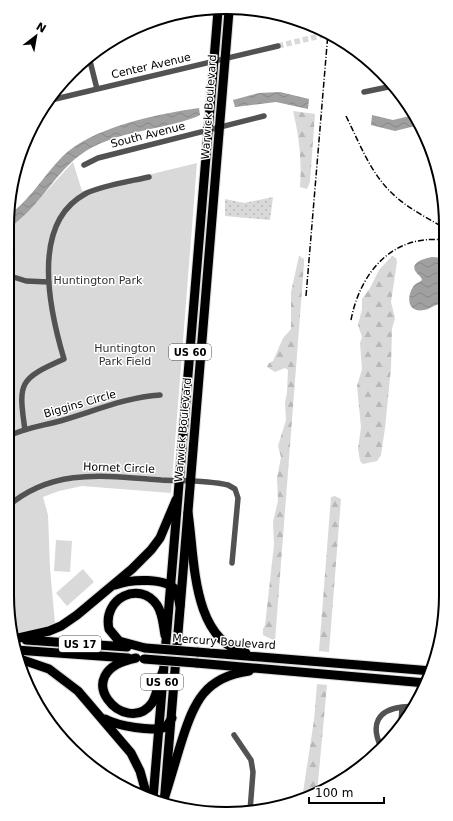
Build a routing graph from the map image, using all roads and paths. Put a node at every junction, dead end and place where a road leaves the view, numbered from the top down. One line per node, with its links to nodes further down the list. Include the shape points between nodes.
1 (218, 14): 5 (main road, Warwick Boulevard / US 60)
2 (229, 14): 4 (main road, Warwick Boulevard / US 60)
3 (278, 46): 4 (street, Center Avenue)
4 (225, 59): 5 (street, Center Avenue); 12 (main road, Warwick Boulevard / US 60)
5 (214, 62): 8 (street, Center Avenue); 13 (main road, Warwick Boulevard / US 60)
6 (91, 63): 8 (street)
7 (387, 87): 9 (street)
8 (97, 89): 10 (street, Center Avenue)
9 (364, 92)
10 (57, 99)
11 (264, 116): 12 (street, South Avenue)
12 (219, 128): 13 (street, South Avenue); 17 (main road, Warwick Boulevard / US 60)
13 (208, 131): 14 (street, South Avenue, via 98,158); 16 (main road, Warwick Boulevard / US 60)
14 (84, 165)
15 (149, 177): 21 (street, via 86,193 72,204 55,227 51,243)
16 (201, 224): 17 (main road); 19 (main road, Warwick Boulevard / US 60)
17 (212, 225): 20 (main road, Warwick Boulevard / US 60)
18 (14, 277): 21 (street, via 26,281)
19 (197, 278): 20 (main road); 23 (main road, Warwick Boulevard / US 60)
20 (208, 279): 24 (main road, Warwick Boulevard / US 60)
21 (49, 282): 25 (street, via 50,303 64,360 37,371 25,382 21,401)
22 (160, 395): 25 (street, Biggins Circle)
23 (186, 406): 24 (main road); 27 (main road, Warwick Boulevard / US 60)
24 (196, 407): 28 (main road, Warwick Boulevard / US 60)
25 (25, 430): 26 (street, Biggins Circle)
26 (14, 434)
27 (179, 481): 28 (street, Hornet Circle); 29 (main road, Warwick Boulevard / US 60); 30 (street, Hornet Circle, via 103,475 72,478 47,484)
28 (190, 481): 31 (main road, Warwick Boulevard / US 60); 32 (street, Hornet Circle, via 226,484 237,493)
29 (176, 500): 33 (main road, Warwick Boulevard / US 60); 34 (main road, via 167,525 155,545)
30 (14, 503)
31 (188, 513): 35 (main road, Warwick Boulevard / US 60); 41 (main road, via 192,554 203,611 209,625 228,645)
32 (232, 562)
33 (170, 585): 34 (main road, via 131,581); 35 (main road, via 177,591); 36 (main road, Warwick Boulevard / US 60)
34 (110, 587): 37 (main road, via 61,626)
35 (180, 606): 52 (main road, Warwick Boulevard / US 60)
36 (165, 635): 39 (main road, via 161,613 153,600 137,594 119,599 109,612 109,629 119,641); 46 (main road, Warwick Boulevard / US 60)
37 (19, 639)
38 (19, 640): 39 (main road, Mercury Boulevard / US 17)
39 (144, 648): 41 (main road, Mercury Boulevard / US 17, bridge)
40 (21, 650): 42 (main road, Mercury Boulevard / US 17)
41 (257, 655): 45 (main road, Mercury Boulevard)
42 (140, 659): 44 (main road, Mercury Boulevard / US 17, bridge); 46 (main road, via 117,664 104,678 104,695 118,710 136,712 149,706 155,697)
43 (24, 660): 51 (main road, via 42,666 64,678)
44 (256, 669): 47 (main road); 59 (main road, via 225,677 201,695 189,716)
45 (425, 670)
46 (162, 671): 53 (main road, Warwick Boulevard / US 60)
47 (420, 683)
48 (402, 707): 49 (street); 50 (street); 55 (street, via 386,710 379,717)
49 (407, 707)
50 (402, 715)
51 (102, 717): 53 (main road, via 117,724); 56 (main road, via 136,763)
52 (172, 718): 53 (main road, via 166,727); 58 (main road, Warwick Boulevard / US 60)
53 (158, 728): 57 (main road, Warwick Boulevard / US 60)
54 (234, 735): 60 (street, via 251,760 253,772)
55 (380, 742)
56 (146, 791)
57 (152, 794)
58 (165, 798)
59 (166, 798)
60 (250, 806)

